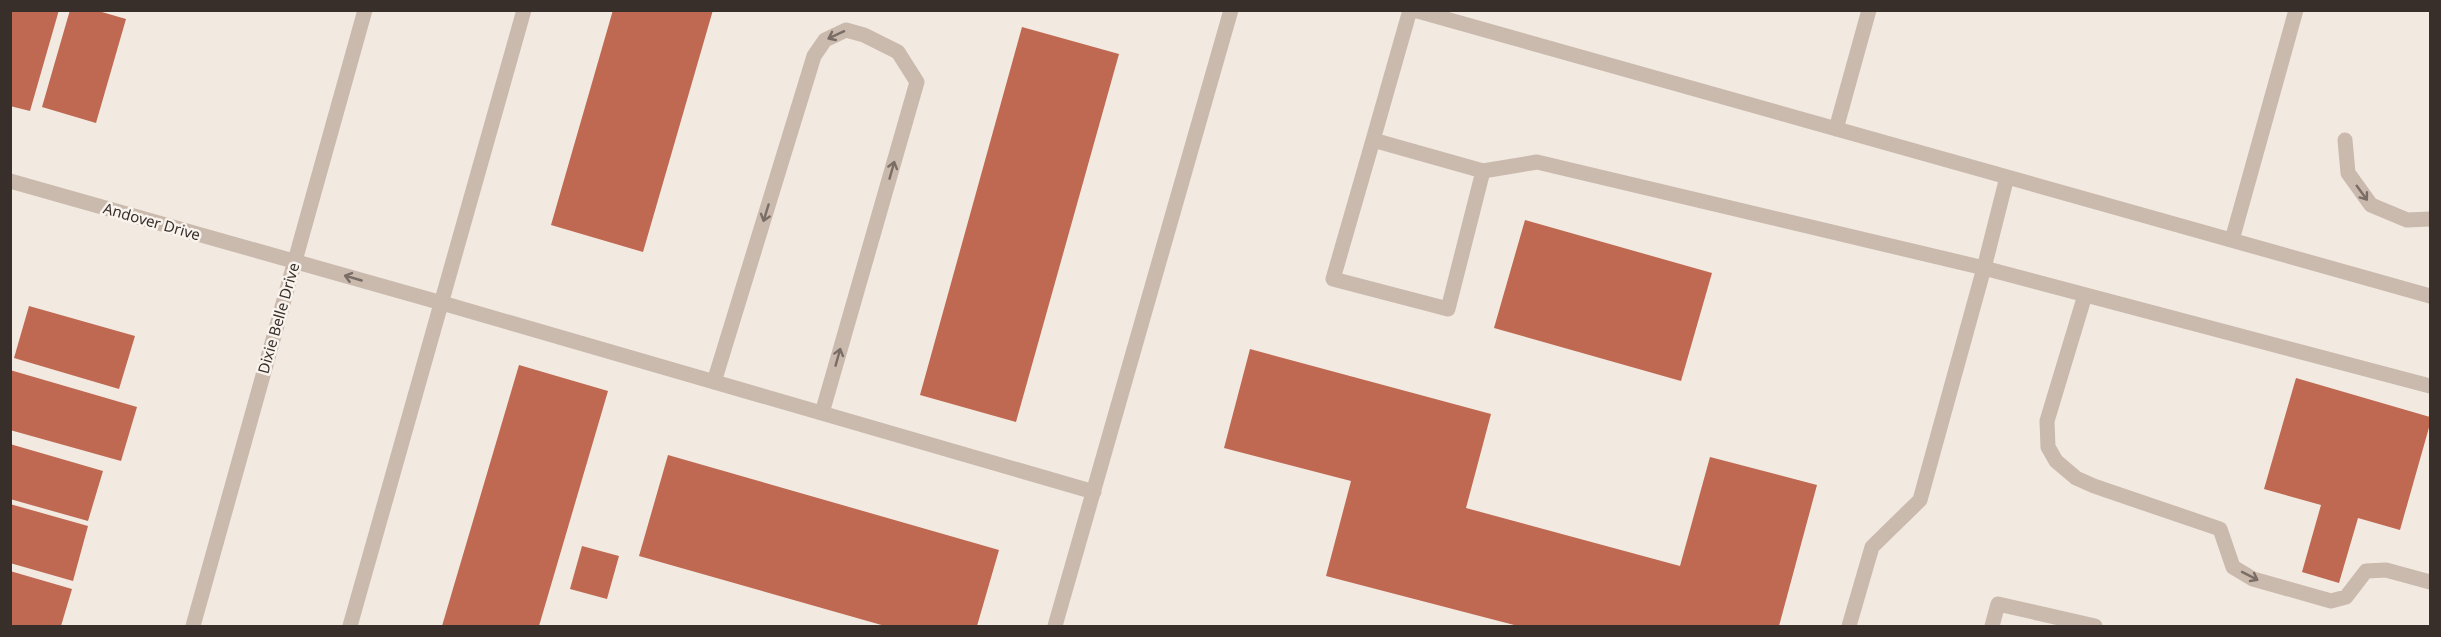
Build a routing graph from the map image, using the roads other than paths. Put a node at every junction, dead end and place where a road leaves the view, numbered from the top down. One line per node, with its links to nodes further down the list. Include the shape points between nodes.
1 (365, 10): 15 (street, Dixie Belle Drive)
2 (524, 10): 19 (street)
3 (1231, 10): 23 (street)
4 (1412, 10): 7 (street); 8 (street)
5 (1869, 10): 7 (street)
6 (2296, 10): 14 (street)
7 (1836, 129): 11 (street)
8 (1373, 140): 10 (street); 10 (street, via 1333,279 1448,309)
9 (2345, 140): 13 (street, one-way to 13, via 2348,173 2371,205 2407,220)
10 (1483, 171): 16 (street, via 1537,162)
11 (2007, 177): 14 (street); 16 (street)
12 (10, 181): 15 (street, Andover Drive)
13 (2430, 219)
14 (2232, 240): 18 (street)
15 (294, 261): 19 (street, Andover Drive, one-way to 15); 26 (street, Dixie Belle Drive)
16 (1984, 268): 17 (street); 29 (street, via 1920,500 1872,547)
17 (2085, 295): 21 (street); 24 (street, one-way to 24, via 2047,421 2048,447 2056,461 2076,478 2220,529 2234,567 2253,579 2331,601 2346,597 2366,571 2386,570)
18 (2430, 296)
19 (442, 303): 20 (street, Andover Drive); 27 (street)
20 (714, 382): 22 (street, Andover Drive); 22 (street, one-way to 20, via 917,82 898,52 864,35 846,30 825,40 814,56)
21 (2430, 386)
22 (822, 413): 23 (street, Andover Drive)
23 (1094, 492): 28 (street)
24 (2430, 582)
25 (2078, 625): 30 (street, via 1998,604); 31 (street)
26 (193, 627)
27 (350, 627)
28 (1055, 627)
29 (1849, 627)
30 (1992, 627)
31 (2095, 627)

